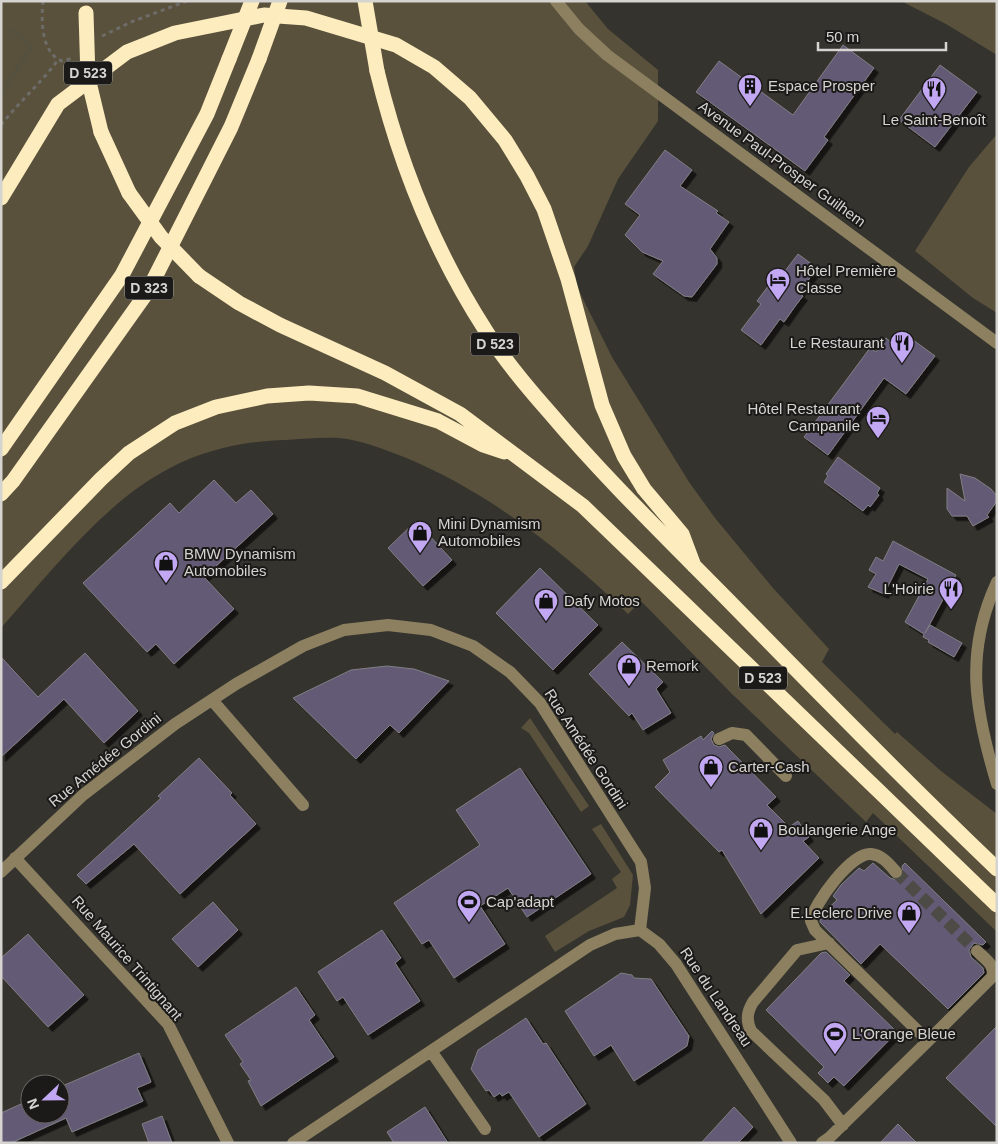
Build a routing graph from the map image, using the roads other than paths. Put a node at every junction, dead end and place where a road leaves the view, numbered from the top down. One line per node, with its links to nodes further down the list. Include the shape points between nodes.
1 (252, 1): 8 (highway, D 323, bridge, via 207,114 122,275)
2 (280, 1): 10 (highway, D 323, bridge, via 231,127 148,291)
3 (366, 1): 11 (highway, D 523, bridge, via 377,71 390,120 423,212 462,291 486,332 590,461)
4 (556, 1): 7 (street, Avenue Paul-Prosper Guilhem, via 579,29 607,55)
5 (86, 7): 9 (highway, D 523, bridge, via 88,78 101,132 129,193 161,237 200,276 239,303 385,373 460,414)
6 (1, 198): 11 (highway, via 58,104 127,52 175,33 264,15 306,18 396,45 434,68 470,98 505,140 527,176 544,209 568,279 602,405 624,456 644,489 682,534)
7 (997, 343)
8 (1, 449)
9 (523, 459): 12 (highway, via 483,444 438,421 357,396 309,393 267,396 216,407 175,424 129,453); 23 (highway, D 523, via 583,506 629,548)
10 (1, 494)
11 (694, 566): 20 (highway, D 523)
12 (1, 582)
13 (997, 582): 17 (street, via 985,610 976,645 974,673)
14 (212, 700): 18 (street); 19 (street, Rue Amédée Gordini, via 175,724 83,795); 24 (street, Rue Amédée Gordini, via 303,646 344,630 388,625 431,630 473,646 510,672 540,703 641,862 645,888)
15 (719, 738): 16 (street, via 732,733 746,735)
16 (786, 776)
17 (997, 784)
18 (303, 805)
19 (15, 858): 21 (street, Rue Amédée Gordini); 31 (street, Rue Maurice Trintignant, via 168,1024)
20 (997, 869)
21 (1, 872)
22 (896, 872): 25 (street, via 880,856 868,854 857,857 815,907 812,924)
23 (997, 905)
24 (640, 930): 28 (street, via 615,934 590,945); 33 (street, Rue du Landreau, via 659,944 676,964)
25 (829, 943): 27 (street); 29 (street, via 802,948 792,954 749,1008 748,1021 751,1031 824,1100)
26 (977, 951): 27 (street, via 991,965 992,977)
27 (928, 1041): 29 (street)
28 (431, 1052): 30 (street); 32 (street)
29 (843, 1125): 34 (street)
30 (485, 1129)
31 (228, 1143)
32 (293, 1143)
33 (791, 1143)
34 (822, 1143)

